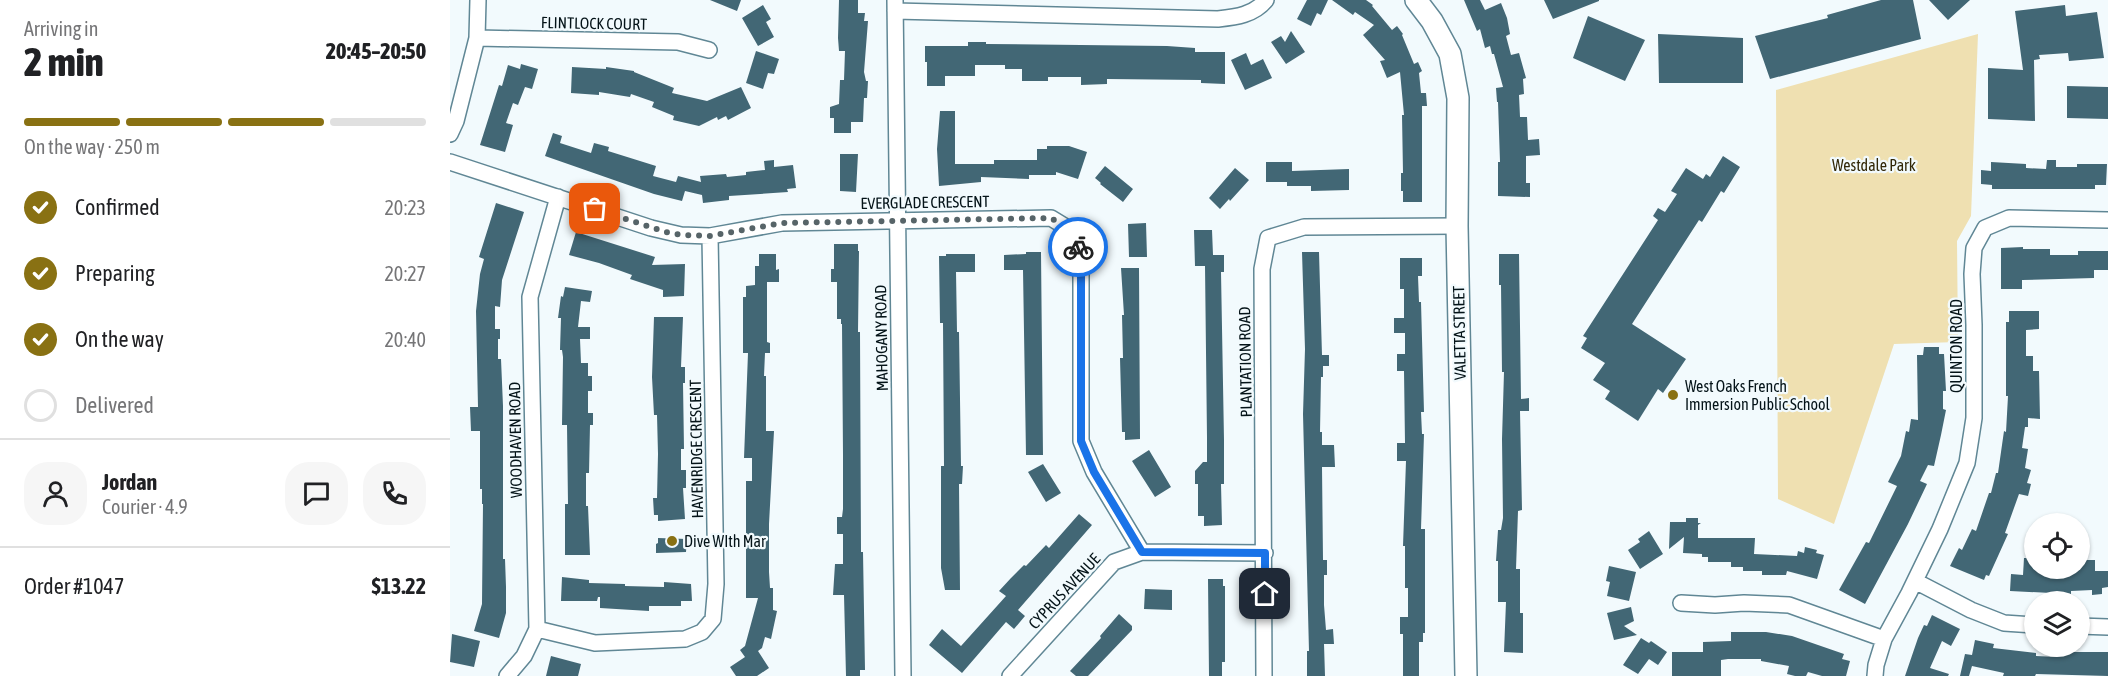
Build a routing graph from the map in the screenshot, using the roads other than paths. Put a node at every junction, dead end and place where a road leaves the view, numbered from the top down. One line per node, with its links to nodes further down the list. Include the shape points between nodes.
1 (478, 0): 5 (street)
2 (1266, 0): 4 (street, via 1243,16 1218,19)
3 (1416, 0): 12 (street, VALETTA STREET, via 1450,54 1458,98)
4 (895, 6): 10 (street, MAHOGANY ROAD)
5 (477, 38): 6 (street, FLINTLOCK COURT, via 678,42); 7 (street)
6 (709, 50)
7 (450, 134)
8 (450, 162): 9 (street, EVERGLADE CRESCENT)
9 (558, 197): 13 (street, EVERGLADE CRESCENT, via 651,228); 21 (street, WOODHAVEN ROAD, via 530,297)
10 (898, 220): 13 (street, EVERGLADE CRESCENT, via 782,223); 14 (street, EVERGLADE CRESCENT, via 1051,218 1069,229 1081,252 1081,441 1094,472); 24 (street, MAHOGANY ROAD)
11 (2108, 220): 16 (street, QUINTON ROAD, via 2009,218 1985,228 1974,248 1974,418 1966,463 1954,497)
12 (1457, 226): 15 (street, PLANTATION ROAD, via 1304,227 1268,238 1262,269); 27 (street, VALETTA STREET)
13 (710, 236): 21 (street, HAVENRIDGE CRESCENT, via 716,584 713,619 702,632 685,639 595,643)
14 (1142, 552): 15 (street, CYPRUS AVENUE); 25 (street, CYPRUS AVENUE, via 1114,562)
15 (1265, 553): 26 (street, PLANTATION ROAD)
16 (1915, 581): 18 (street, via 1971,610 2004,622); 22 (street, QUINTON ROAD)
17 (1681, 603): 22 (street, via 1789,605)
18 (2024, 624)
19 (2090, 626): 20 (street)
20 (2108, 627)
21 (537, 629): 23 (street, WOODHAVEN ROAD, via 524,656)
22 (1884, 639): 28 (street, QUINTON ROAD)
23 (507, 676)
24 (903, 676)
25 (1010, 676)
26 (1264, 676)
27 (1466, 676)
28 (1875, 676)

